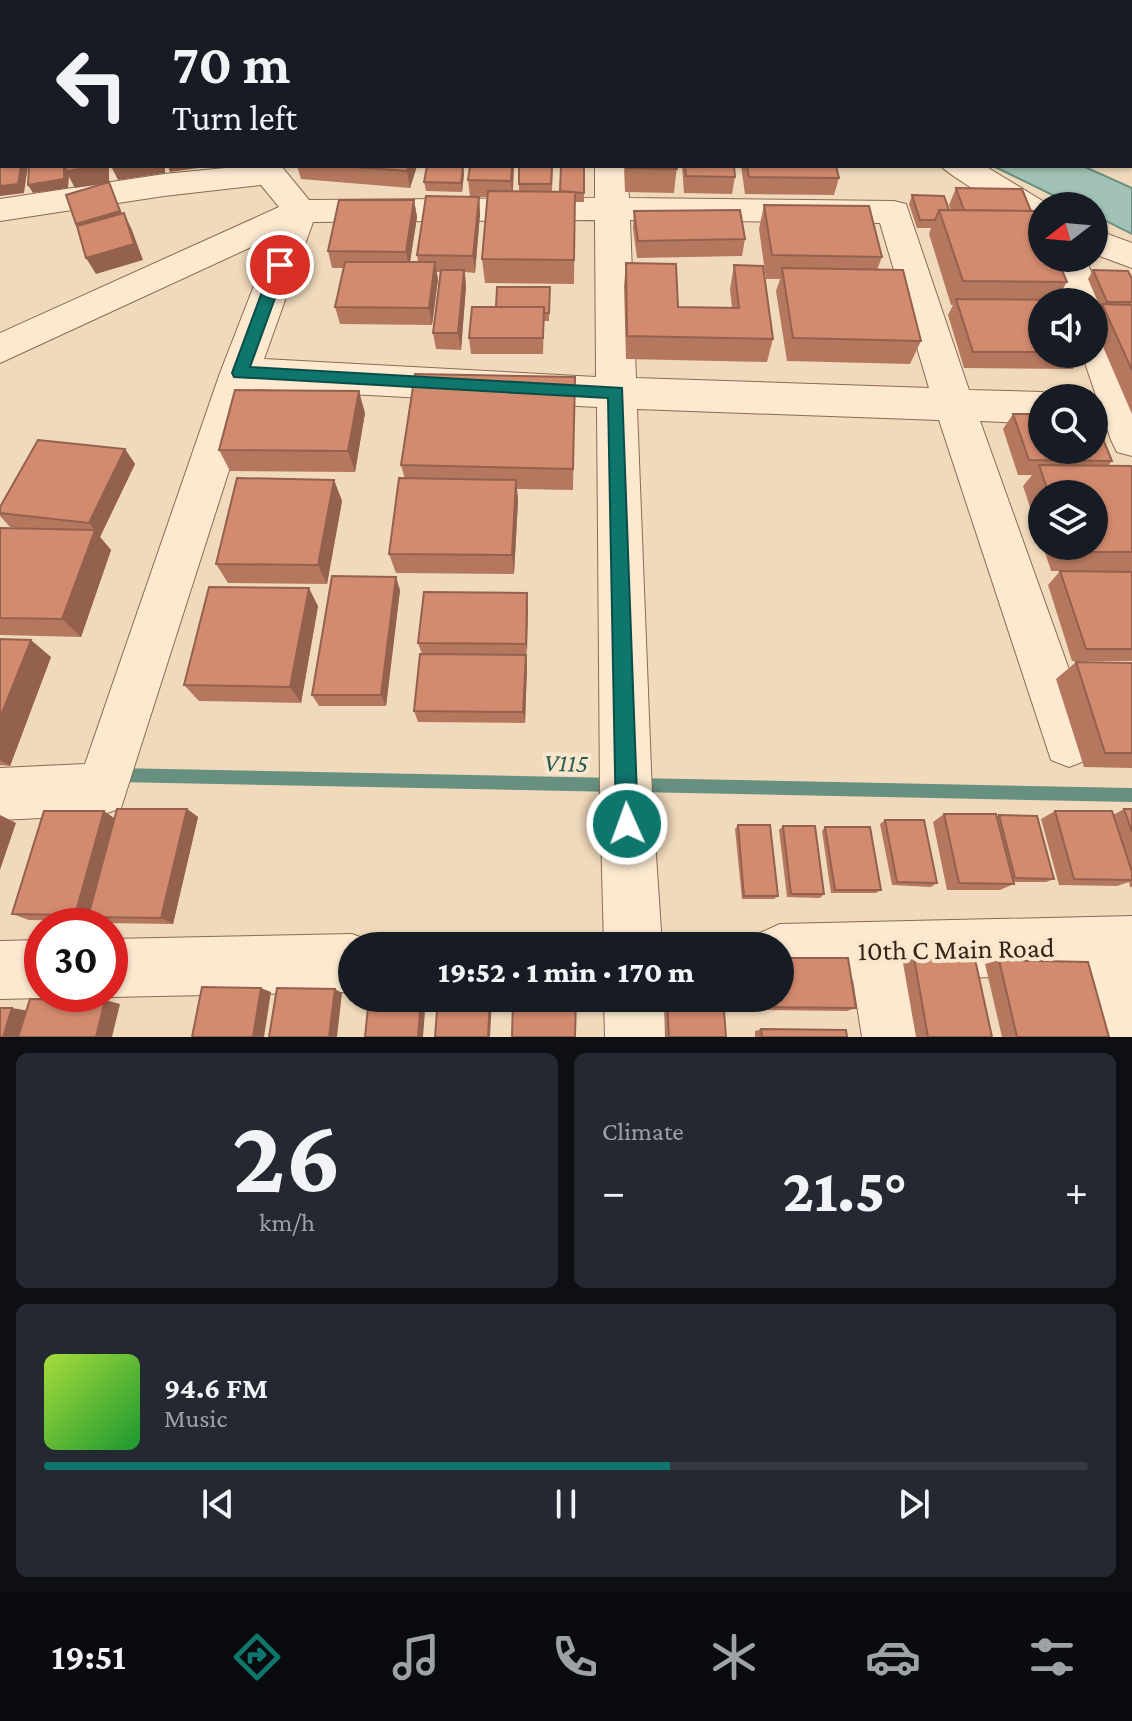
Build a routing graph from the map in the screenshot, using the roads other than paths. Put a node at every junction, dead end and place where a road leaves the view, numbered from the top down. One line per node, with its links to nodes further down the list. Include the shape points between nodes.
1 (611, 168): 4 (street)
2 (961, 168): 3 (street)
3 (1028, 207)
4 (612, 209): 6 (street); 12 (street); 13 (street, via 894,212)
5 (0, 210): 6 (street, via 270,174)
6 (300, 211): 9 (street); 11 (street)
7 (1108, 247): 8 (street)
8 (1132, 256)
9 (0, 349)
10 (1102, 368): 15 (street)
11 (240, 373): 12 (street); 17 (street, via 108,770)
12 (616, 393): 13 (street); 18 (street)
13 (954, 405): 14 (street); 16 (street)
14 (1028, 408)
15 (1115, 420)
16 (1069, 742)
17 (0, 794)
18 (632, 932)
19 (1118, 945): 20 (street, 10th C Main Road); 27 (street)
20 (877, 950): 21 (street, 10th C Main Road); 29 (street)
21 (794, 953)
22 (338, 963): 23 (street)
23 (128, 968)
24 (24, 969): 25 (street)
25 (0, 970)
26 (634, 1012): 28 (street)
27 (1132, 1030)
28 (635, 1037)
29 (892, 1037)

